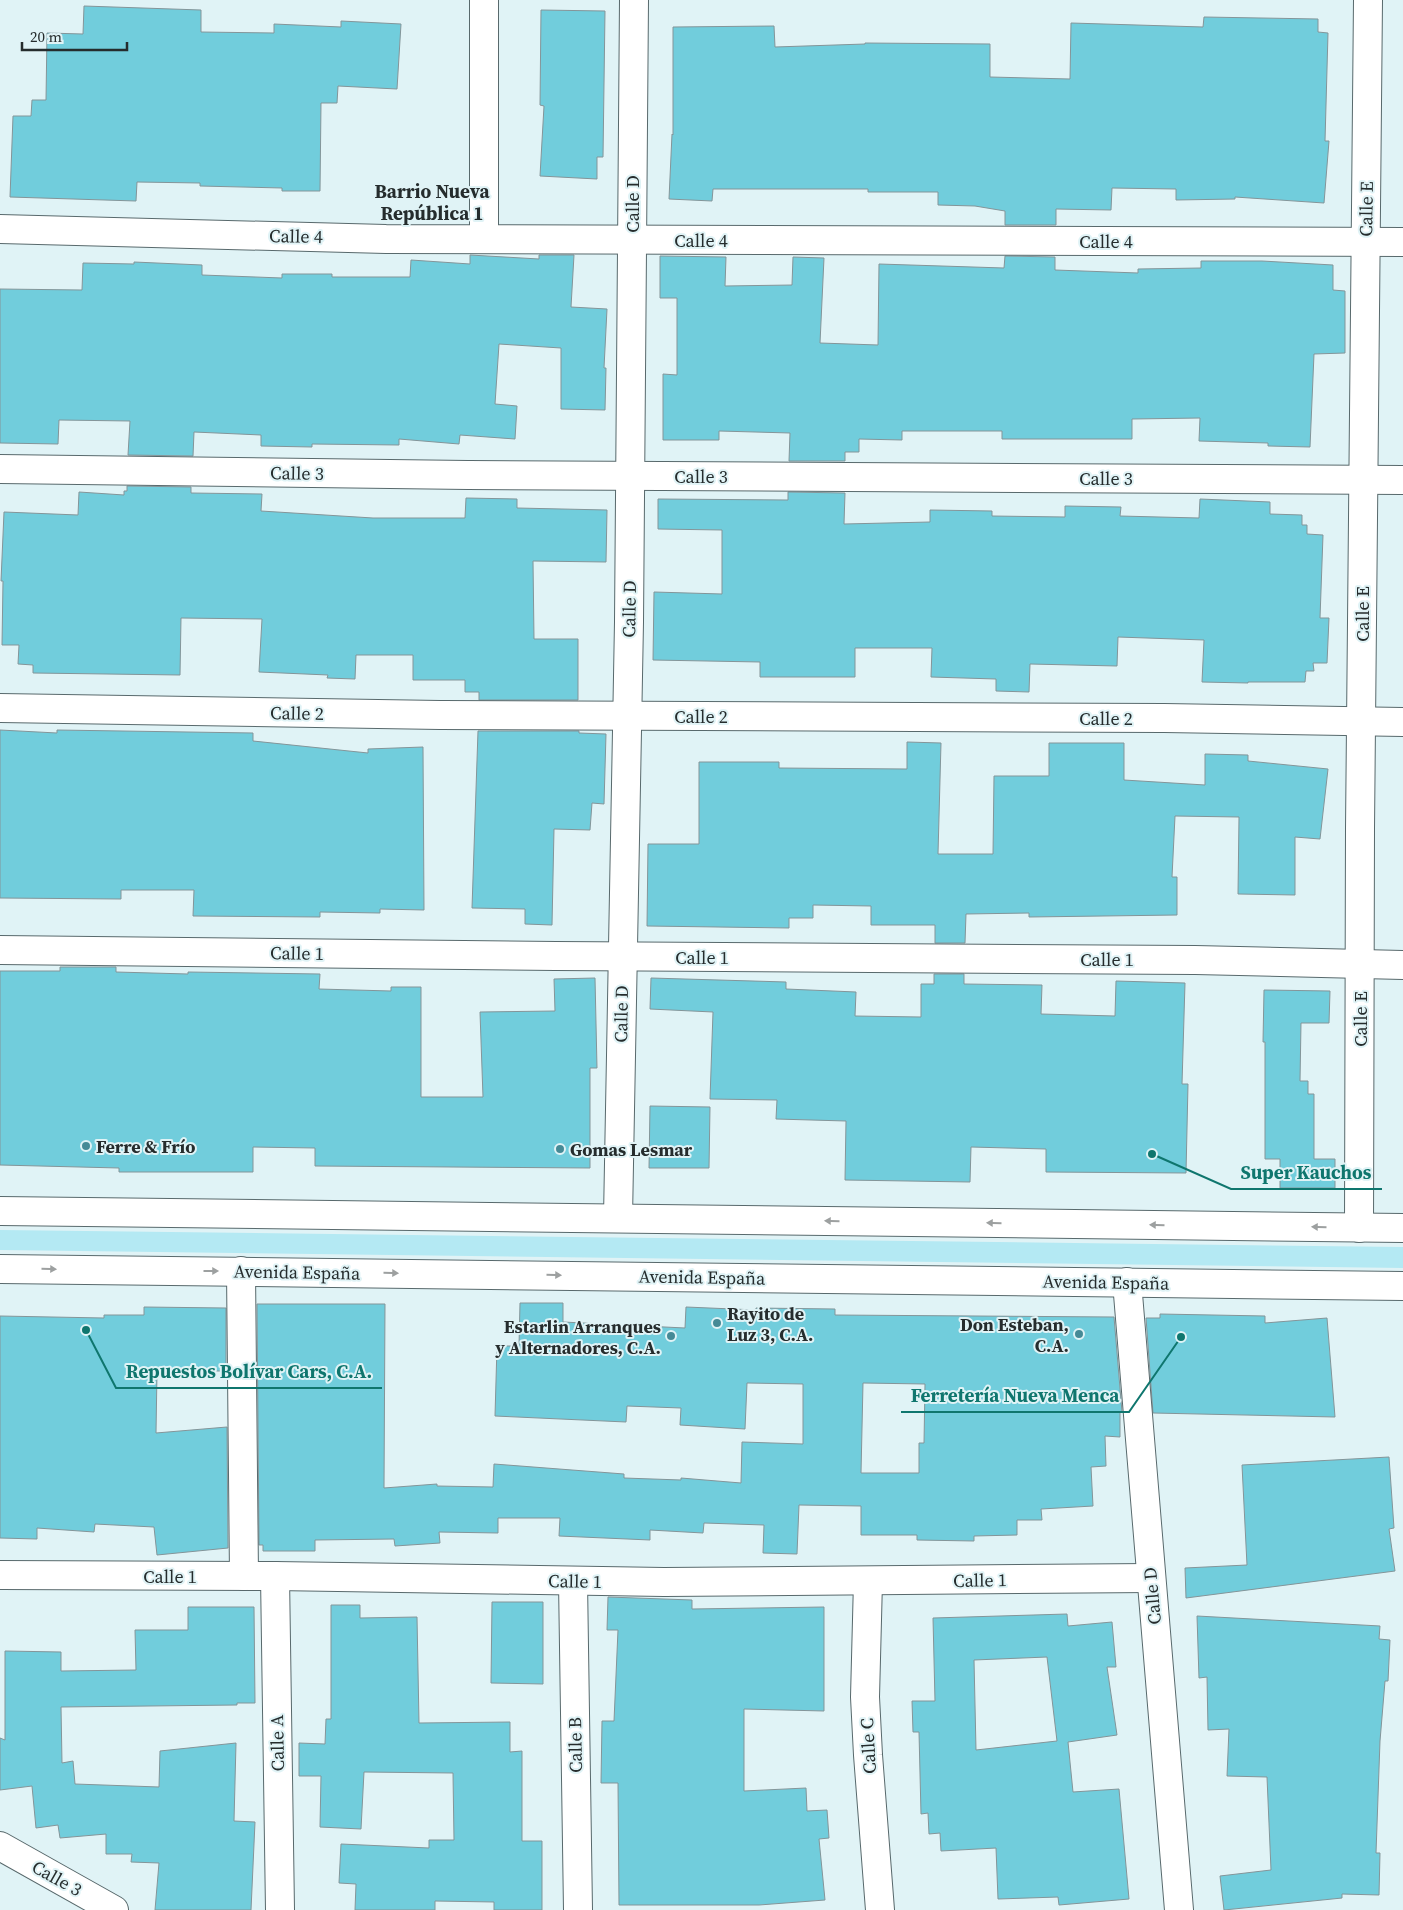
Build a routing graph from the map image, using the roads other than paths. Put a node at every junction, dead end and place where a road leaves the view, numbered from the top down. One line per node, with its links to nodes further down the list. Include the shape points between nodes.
1 (484, 0): 5 (street)
2 (634, 0): 6 (street, Calle D)
3 (1368, 0): 7 (street, Calle E)
4 (0, 229): 5 (street, Calle 4)
5 (484, 239): 6 (street, Calle 4)
6 (632, 240): 7 (street, Calle 4); 10 (street, Calle D)
7 (1365, 242): 8 (street, Calle 4); 11 (street, Calle E)
8 (1403, 242)
9 (0, 469): 10 (street, Calle 3)
10 (630, 476): 11 (street, Calle 3); 14 (street, Calle D)
11 (1363, 480): 12 (street, Calle 3); 15 (street, Calle E)
12 (1403, 480)
13 (0, 708): 14 (street, Calle 2)
14 (627, 716): 15 (street, Calle 2); 18 (street, Calle D)
15 (1361, 721): 16 (street, Calle 2); 19 (street, Calle E)
16 (1403, 722)
17 (0, 950): 18 (street, Calle 1)
18 (622, 956): 19 (street, Calle 1); 22 (street, Calle D)
19 (1360, 964): 20 (street, Calle 1); 23 (street, Calle E)
20 (1403, 965)
21 (0, 1211): 22 (street)
22 (618, 1218): 23 (street, one-way to 22)
23 (1359, 1228): 24 (street)
24 (1403, 1228)
25 (0, 1269): 26 (street, Avenida España, one-way to 26)
26 (241, 1271): 27 (street, Avenida España, one-way to 27); 30 (street)
27 (1126, 1282): 28 (street, Avenida España); 32 (street, Calle D)
28 (1403, 1286)
29 (0, 1575): 30 (street, Calle 1)
30 (244, 1576): 31 (street, Calle 1)
31 (275, 1576): 33 (street, Calle 1); 37 (street, Calle A)
32 (1151, 1578): 34 (street, Calle 1); 40 (street, Calle D)
33 (573, 1580): 34 (street, Calle 1); 38 (street, Calle B)
34 (868, 1581): 39 (street, Calle C, via 865,1697)
35 (0, 1846): 36 (street, Calle 3)
36 (114, 1910)
37 (280, 1910)
38 (578, 1910)
39 (880, 1910)
40 (1178, 1910)

